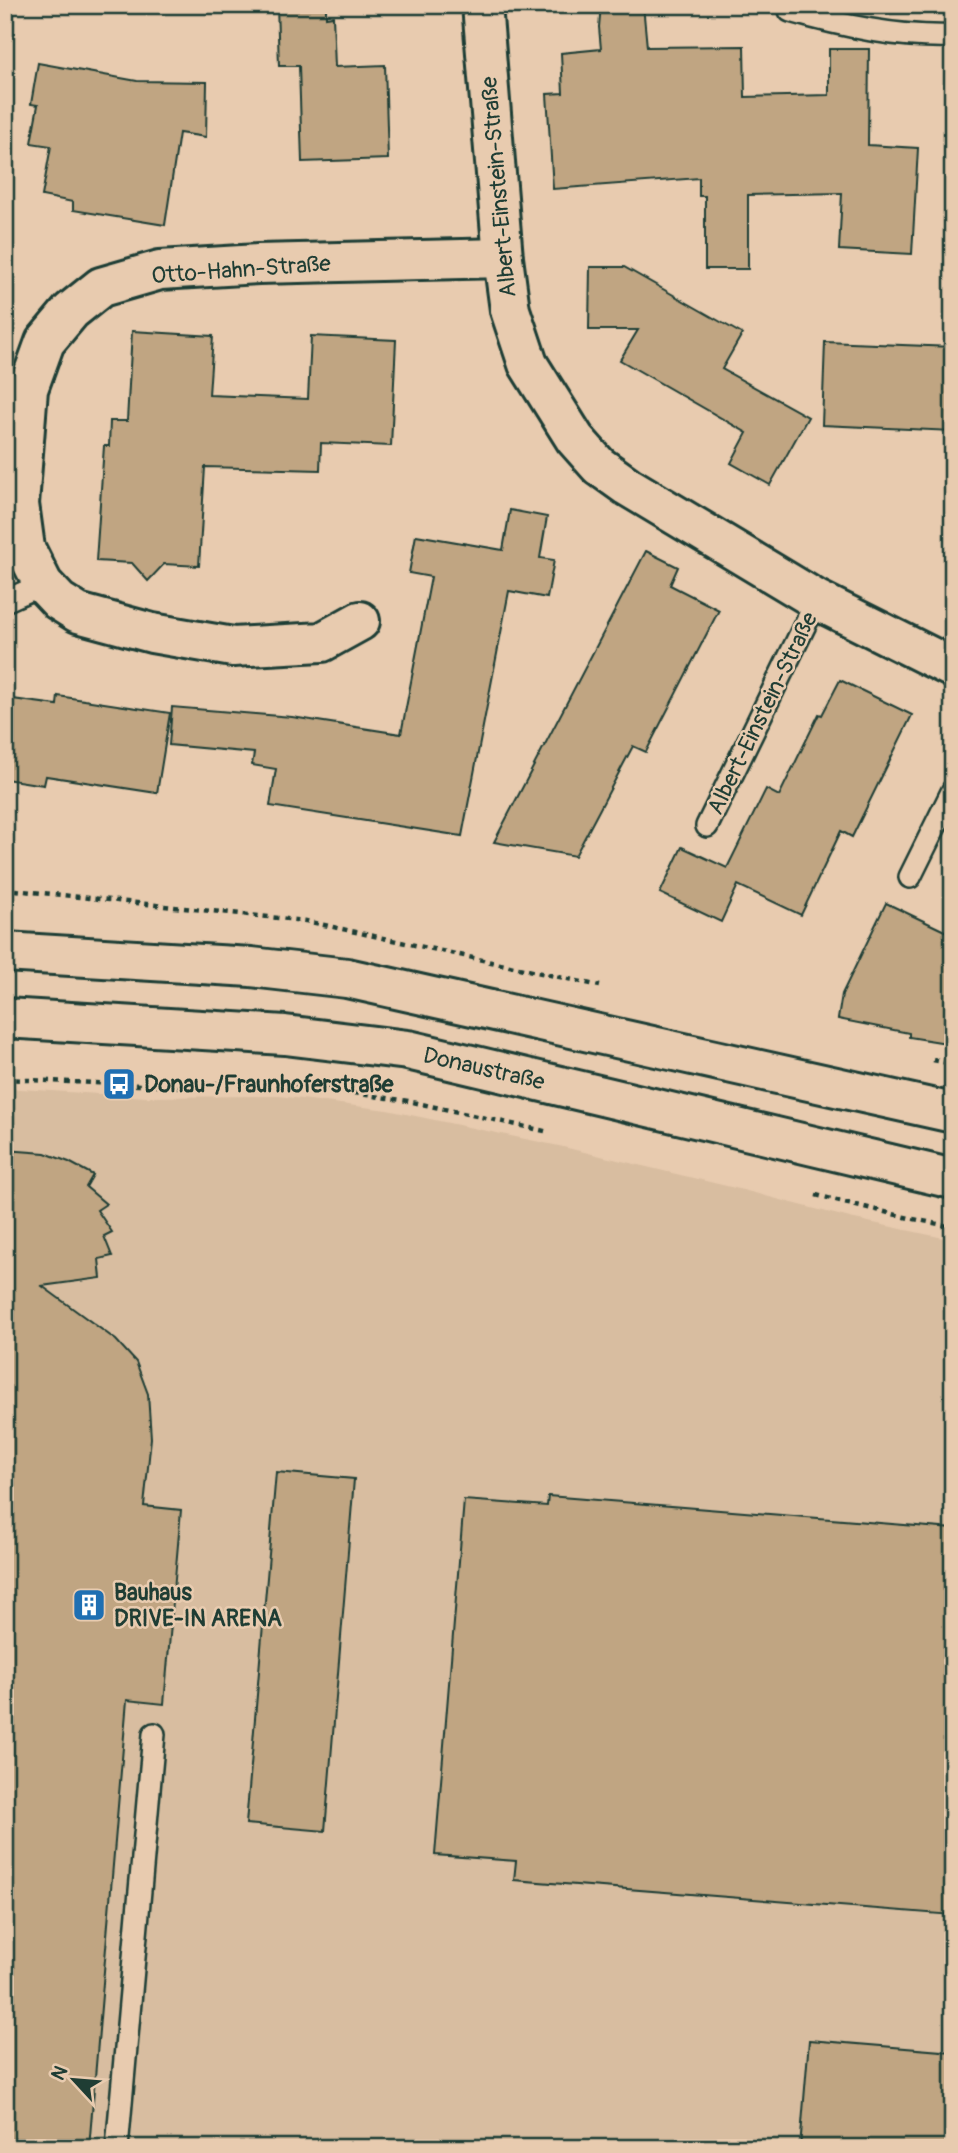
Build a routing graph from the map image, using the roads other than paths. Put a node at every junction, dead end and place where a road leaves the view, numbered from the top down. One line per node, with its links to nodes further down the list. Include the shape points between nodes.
1 (482, 5): 4 (street, Albert-Einstein-Straße)
2 (790, 11): 3 (lane, via 838,25 926,37)
3 (953, 36)
4 (503, 258): 5 (street, Otto-Hahn-Straße, via 160,270 101,287 71,311 45,342 28,389 19,504 25,548); 6 (street, Albert-Einstein-Straße, via 510,310 528,364 599,466)
5 (43, 584): 7 (lane); 8 (street, Otto-Hahn-Straße, via 78,613 152,633 233,646 322,642)
6 (817, 600): 9 (street, Albert-Einstein-Straße); 11 (lane, Albert-Einstein-Straße)
7 (5, 601)
8 (360, 621)
9 (953, 668)
10 (953, 790): 12 (lane)
11 (707, 826)
12 (910, 877)
13 (5, 952): 15 (street, via 251,967 347,978)
14 (5, 1018): 16 (street, Donaustraße, via 285,1035 408,1050)
15 (953, 1114)
16 (953, 1179)
17 (154, 1734): 18 (lane)
18 (117, 2148)

